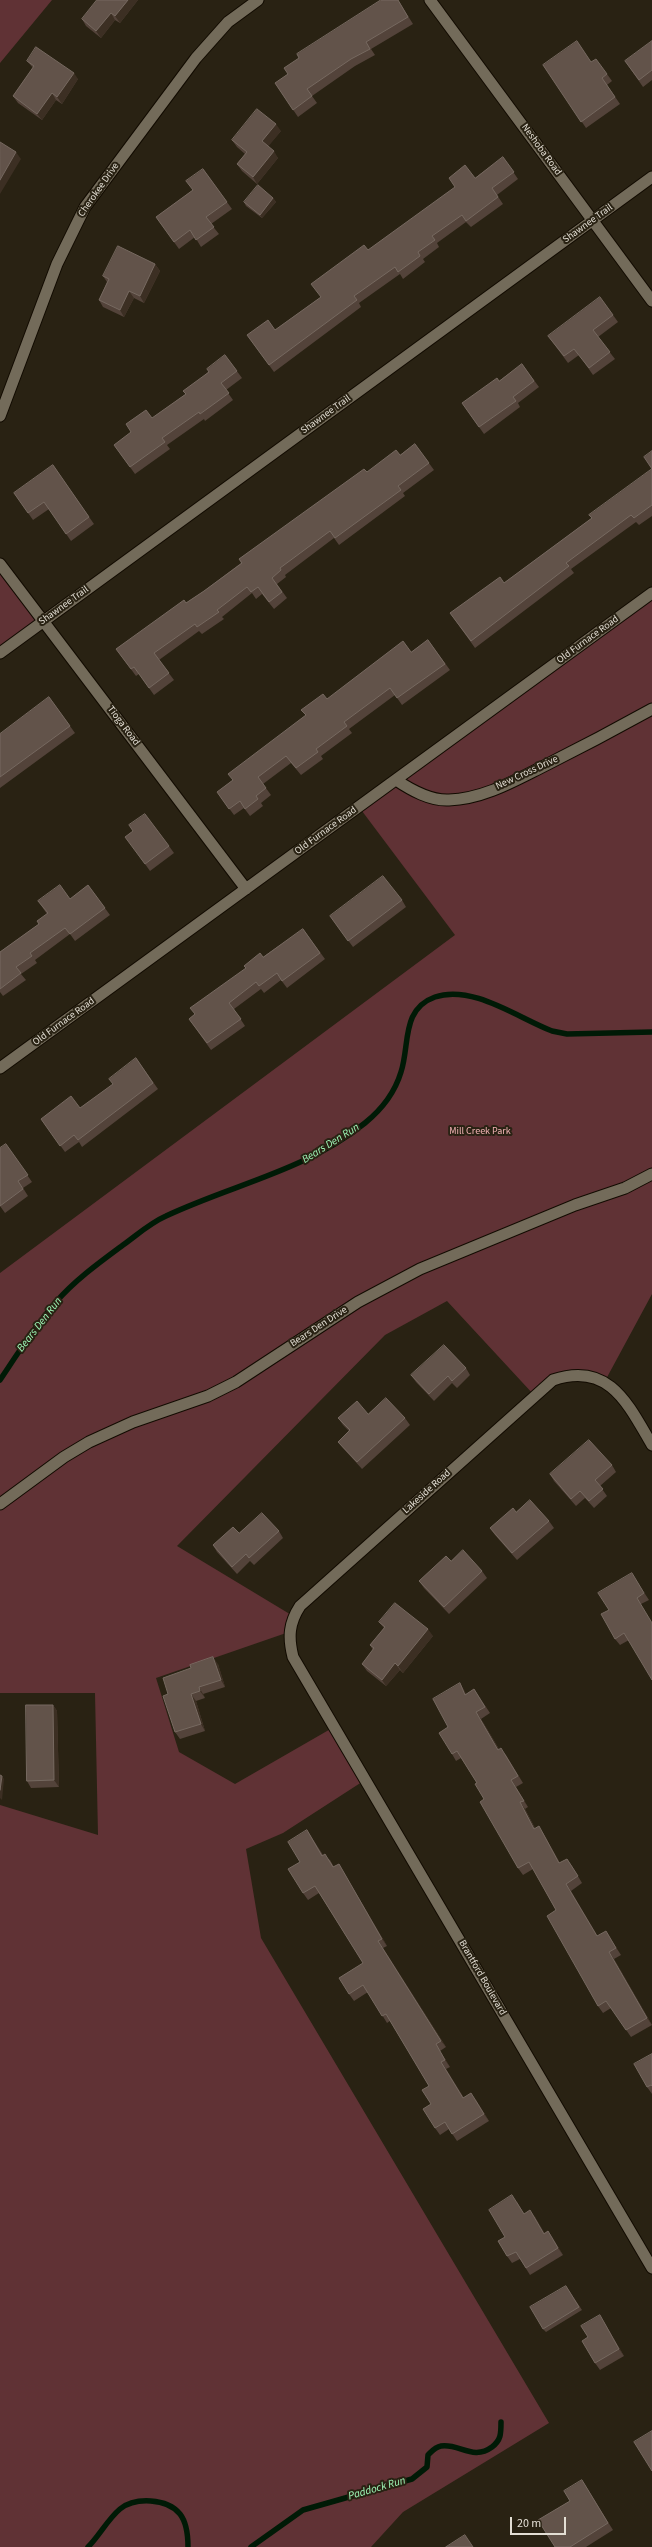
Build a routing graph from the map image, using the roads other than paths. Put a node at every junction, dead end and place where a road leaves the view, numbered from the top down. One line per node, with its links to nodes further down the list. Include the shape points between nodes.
1 (258, 0): 6 (street, Cherokee Drive, via 228,22 196,58 85,207 57,264)
2 (430, 0): 4 (street, Neshoba Road)
3 (652, 177): 4 (street, Shawnee Trail)
4 (593, 220): 5 (street, Neshoba Road); 9 (street, Shawnee Trail)
5 (652, 301)
6 (0, 416)
7 (0, 564): 9 (street, Tioga Road)
8 (652, 593): 12 (street, Old Furnace Road)
9 (44, 622): 10 (street, Shawnee Trail); 13 (street, Tioga Road)
10 (0, 653)
11 (652, 709): 12 (street, New Cross Drive, via 502,787 470,797 438,799 414,791)
12 (396, 780): 13 (street, Old Furnace Road)
13 (246, 889): 14 (street, Old Furnace Road)
14 (0, 1068)
15 (652, 1174): 17 (street, Bears Den Drive, via 625,1188 420,1269 358,1302 236,1382 208,1396 133,1422 89,1442)
16 (652, 1445): 18 (street, Lakeside Road, via 631,1409 619,1393 605,1381 592,1376 566,1376 553,1380 300,1606 293,1616 289,1642 293,1657)
17 (0, 1504)
18 (311, 1688): 19 (street, Brantford Boulevard)
19 (652, 2268)

